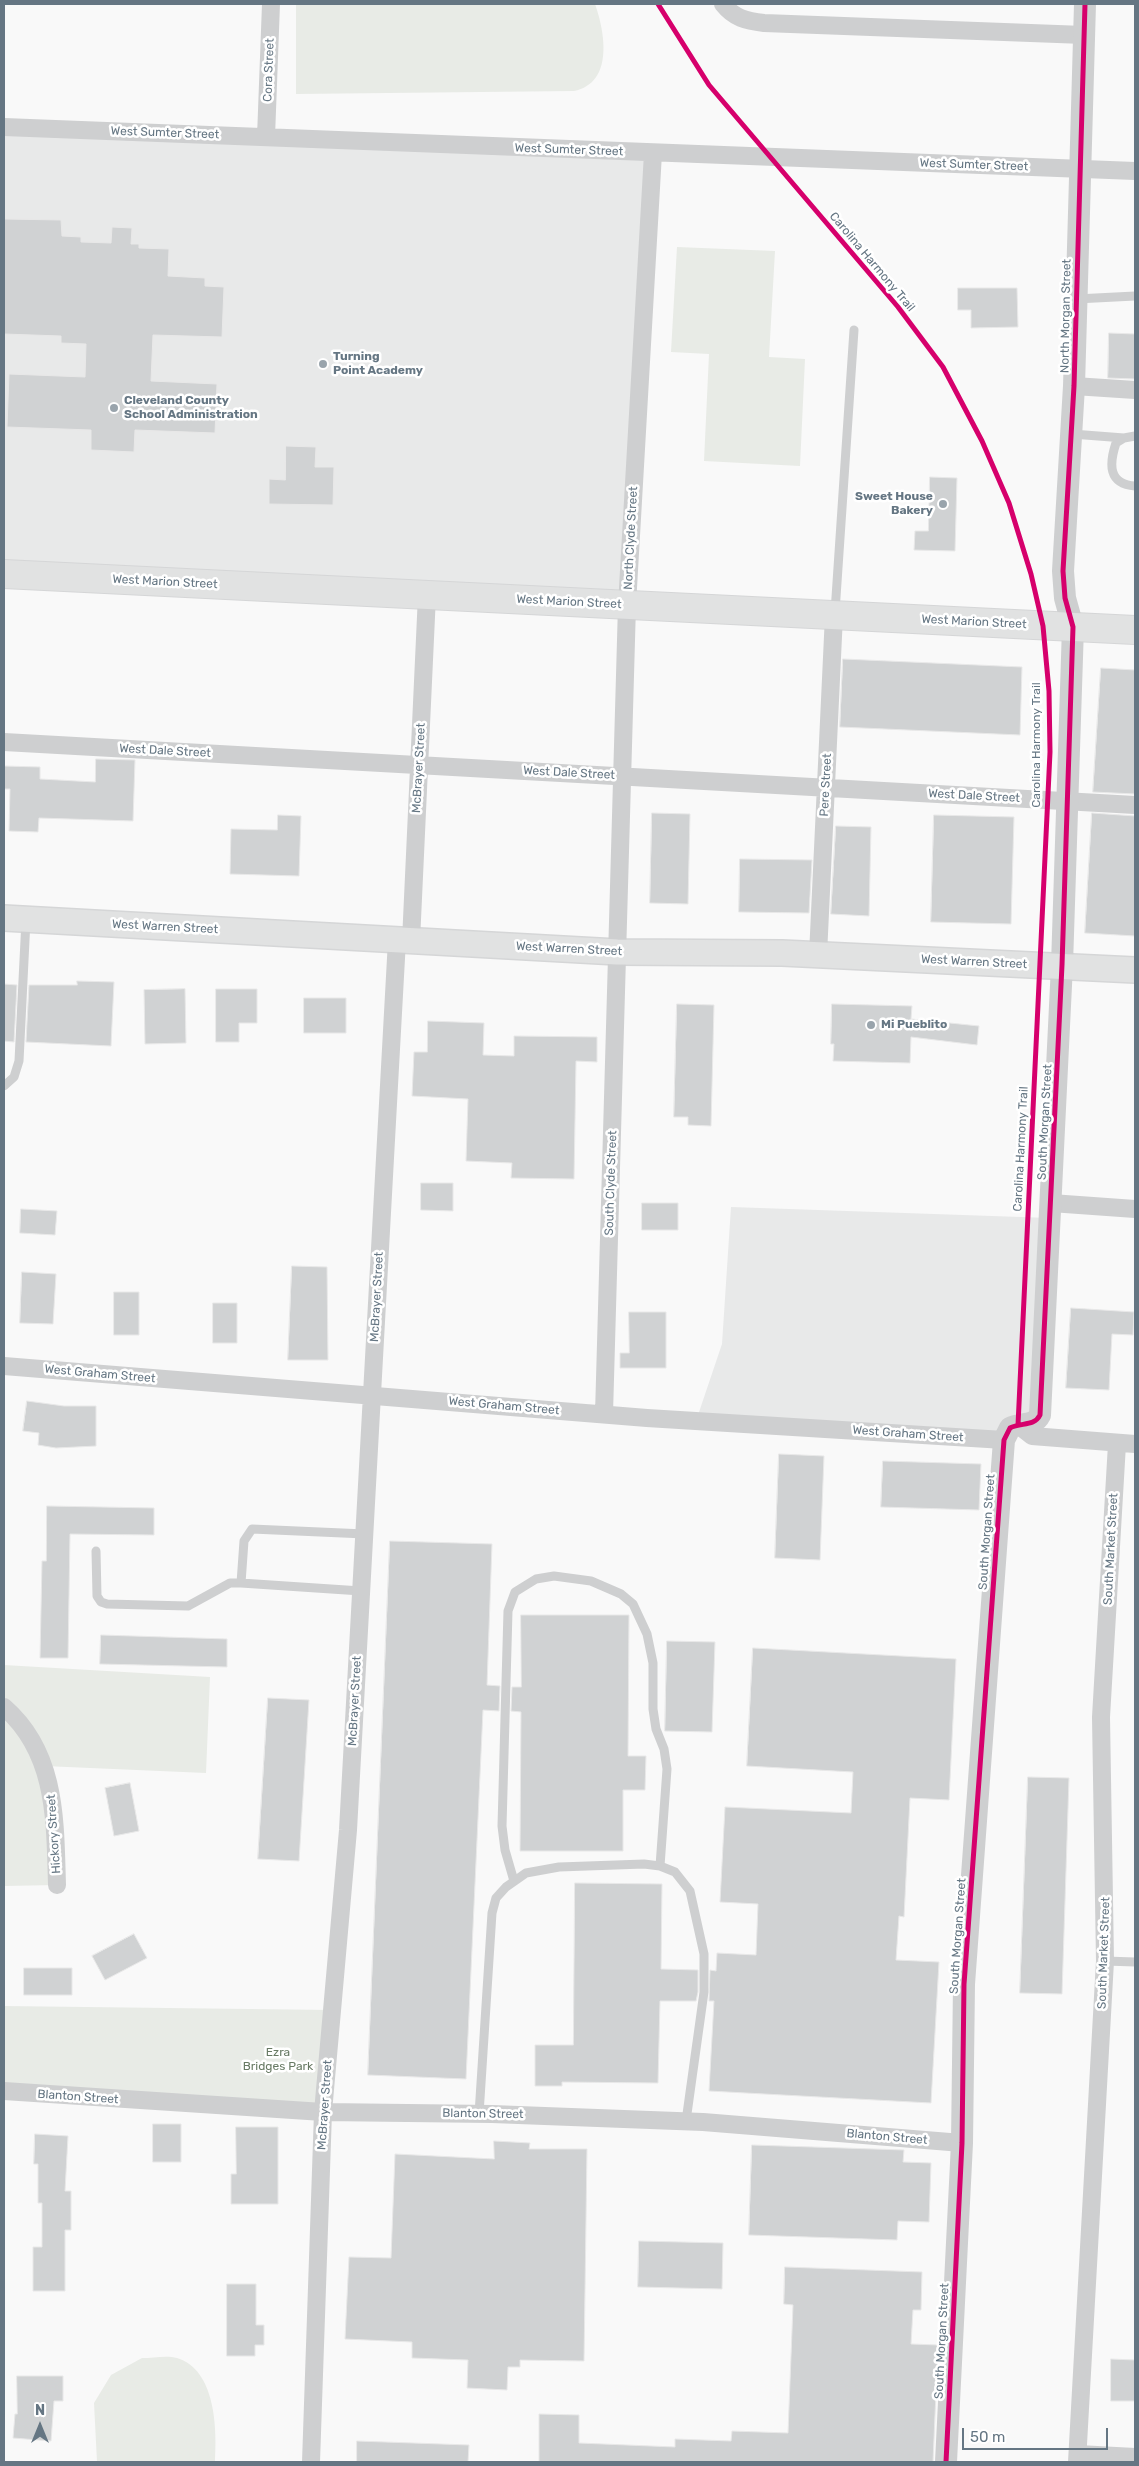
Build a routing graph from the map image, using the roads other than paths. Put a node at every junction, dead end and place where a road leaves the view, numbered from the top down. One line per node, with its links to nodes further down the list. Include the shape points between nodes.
1 (271, 4): 6 (street, Cora Street)
2 (723, 4): 4 (street, via 743,20 764,23)
3 (1086, 4): 4 (street, North Morgan Street)
4 (1084, 35): 8 (street, North Morgan Street)
5 (4, 127): 6 (street, West Sumter Street)
6 (266, 137): 7 (street, West Sumter Street)
7 (654, 153): 8 (street, West Sumter Street); 21 (street, North Clyde Street)
8 (1079, 169): 9 (street, West Sumter Street); 11 (street, North Morgan Street)
9 (1135, 171)
10 (1135, 296): 11 (lane)
11 (1076, 299): 13 (street, North Morgan Street)
12 (854, 330): 22 (lane)
13 (1074, 386): 14 (street); 15 (street, North Morgan Street)
14 (1135, 390)
15 (1072, 434): 17 (lane); 23 (street, North Morgan Street, via 1063,571 1065,598)
16 (1135, 436): 17 (lane)
17 (1124, 438): 18 (lane, via 1116,443 1111,469 1122,484)
18 (1135, 486)
19 (4, 574): 20 (main road, West Marion Street)
20 (427, 595): 21 (main road, West Marion Street); 26 (street, McBrayer Street)
21 (628, 605): 22 (main road, West Marion Street); 27 (street, North Clyde Street)
22 (834, 615): 23 (main road, West Marion Street); 28 (street, Pere Street)
23 (1073, 627): 24 (main road, West Marion Street); 29 (street, South Morgan Street)
24 (1135, 630)
25 (4, 742): 26 (street, West Dale Street)
26 (419, 765): 27 (street, West Dale Street); 32 (street, McBrayer Street)
27 (622, 776): 28 (street, West Dale Street); 33 (street, North Clyde Street)
28 (826, 788): 29 (street, West Dale Street); 34 (street, Pere Street)
29 (1066, 801): 30 (street, West Dale Street); 35 (street, South Morgan Street)
30 (1135, 805)
31 (15, 919): 32 (main road, West Warren Street); 37 (lane, via 19,1061 14,1077)
32 (404, 940): 33 (main road, West Warren Street); 41 (street, McBrayer Street)
33 (617, 952): 34 (main road, West Warren Street); 42 (street, South Clyde Street)
34 (818, 955): 35 (main road, West Warren Street)
35 (1062, 965): 36 (main road, West Warren Street); 38 (street, South Morgan Street)
36 (1135, 970)
37 (4, 1086)
38 (1051, 1203): 39 (street); 43 (street, South Morgan Street, via 1040,1415 1037,1421)
39 (1135, 1208)
40 (4, 1366): 41 (street, West Graham Street)
41 (372, 1396): 42 (street, West Graham Street); 46 (street, McBrayer Street)
42 (604, 1414): 43 (street, West Graham Street)
43 (1011, 1433): 44 (street, West Graham Street); 60 (street, South Morgan Street, via 964,1984)
44 (1117, 1444): 45 (street, West Graham Street); 54 (street, South Market Street, via 1102,1717)
45 (1135, 1444)
46 (365, 1534): 48 (lane, via 252,1529 244,1541); 49 (street, McBrayer Street)
47 (96, 1551): 48 (lane, via 97,1596 107,1604 188,1606 230,1583)
48 (241, 1583): 49 (lane)
49 (361, 1591): 57 (street, McBrayer Street, via 348,1830)
50 (4, 1707): 53 (street, Hickory Street, via 29,1738 44,1766 52,1793)
51 (660, 1866): 52 (lane, via 559,1867 526,1873); 52 (lane, via 667,1769 653,1709 653,1663 647,1634 633,1604 621,1594 591,1581 554,1576 536,1579 515,1592 508,1611 502,1826); 59 (lane, via 675,1872 690,1891 704,1954 704,1992)
52 (514, 1881): 58 (lane, via 496,1898 492,1913)
53 (57, 1885)
54 (1105, 1961): 55 (lane); 62 (street, South Market Street)
55 (1135, 1962)
56 (4, 2091): 57 (street, Blanton Street)
57 (323, 2112): 58 (street, Blanton Street); 63 (street, McBrayer Street)
58 (480, 2114): 59 (street, Blanton Street)
59 (686, 2121): 60 (street, Blanton Street)
60 (962, 2143): 64 (street, South Morgan Street)
61 (1135, 2457): 62 (street)
62 (1077, 2458)
63 (311, 2462)
64 (946, 2462)

